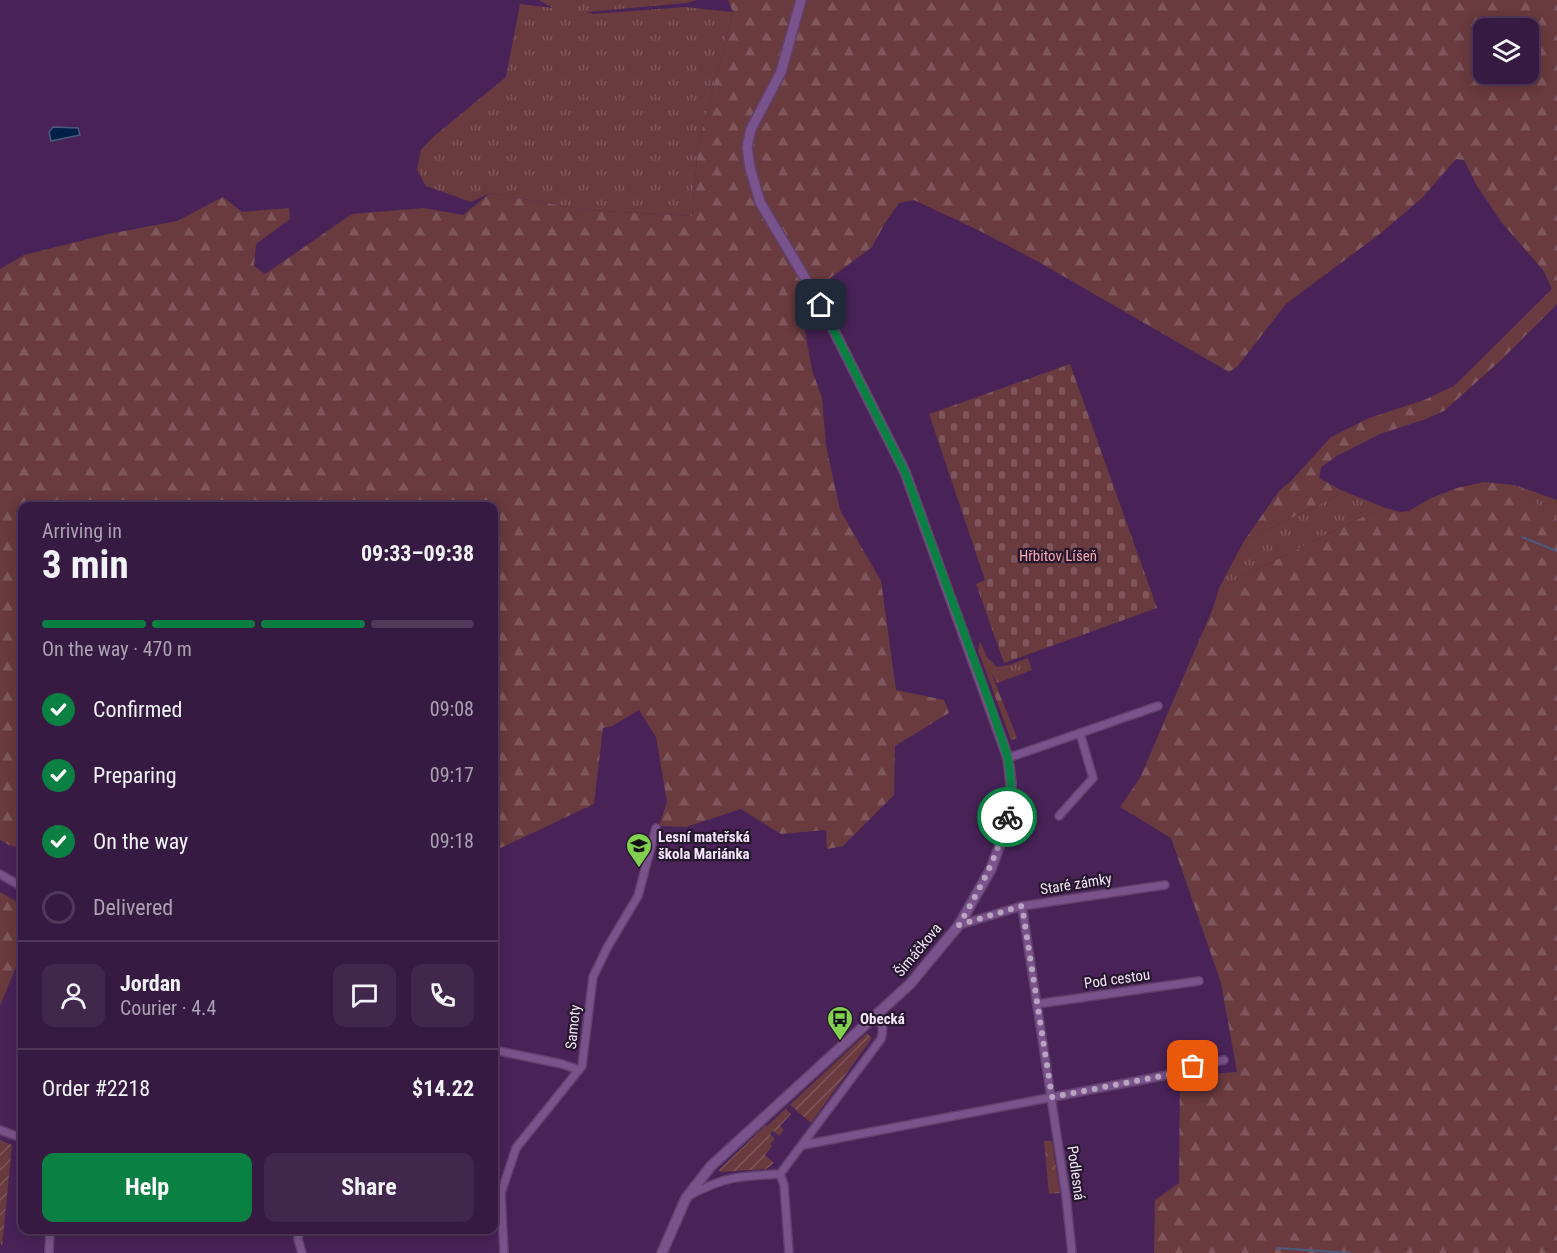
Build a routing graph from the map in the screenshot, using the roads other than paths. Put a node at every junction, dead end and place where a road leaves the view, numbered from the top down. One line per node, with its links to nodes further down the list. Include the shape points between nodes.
1 (801, 0): 4 (street, Šimáčkova, via 781,72 751,129 747,147 750,168 760,202 816,296 905,472)
2 (1158, 706): 3 (street)
3 (1080, 734): 4 (street); 5 (street, via 1093,778)
4 (1008, 758): 11 (street, Šimáčkova, via 1010,808 1002,839 991,869)
5 (1059, 816)
6 (656, 828): 17 (street, Samoty, via 638,896 593,977)
7 (0, 874): 8 (street)
8 (18, 885)
9 (1165, 885): 10 (street, Staré zámky)
10 (1022, 906): 11 (street, Staré zámky); 13 (street, Podlesná)
11 (959, 925): 14 (street, Šimáčkova, via 914,980)
12 (1199, 981): 13 (street, Pod cestou)
13 (1037, 1004): 18 (street, Podlesná)
14 (875, 1016): 21 (street, via 884,1030 881,1040); 23 (street, Šimáčkova, via 734,1143)
15 (498, 1051): 17 (street)
16 (1224, 1060): 18 (street, via 1178,1073)
17 (579, 1070): 28 (street, Samoty, via 516,1148 501,1193)
18 (1052, 1097): 21 (street); 31 (street, Podlesná)
19 (0, 1130): 20 (street)
20 (18, 1137)
21 (803, 1144): 22 (street)
22 (780, 1174): 23 (street, via 727,1178); 30 (street)
23 (686, 1198): 29 (street, Šimáčkova)
24 (50, 1234): 26 (street)
25 (298, 1234): 27 (street)
26 (49, 1253)
27 (302, 1253)
28 (504, 1253)
29 (662, 1253)
30 (789, 1253)
31 (1072, 1253)

